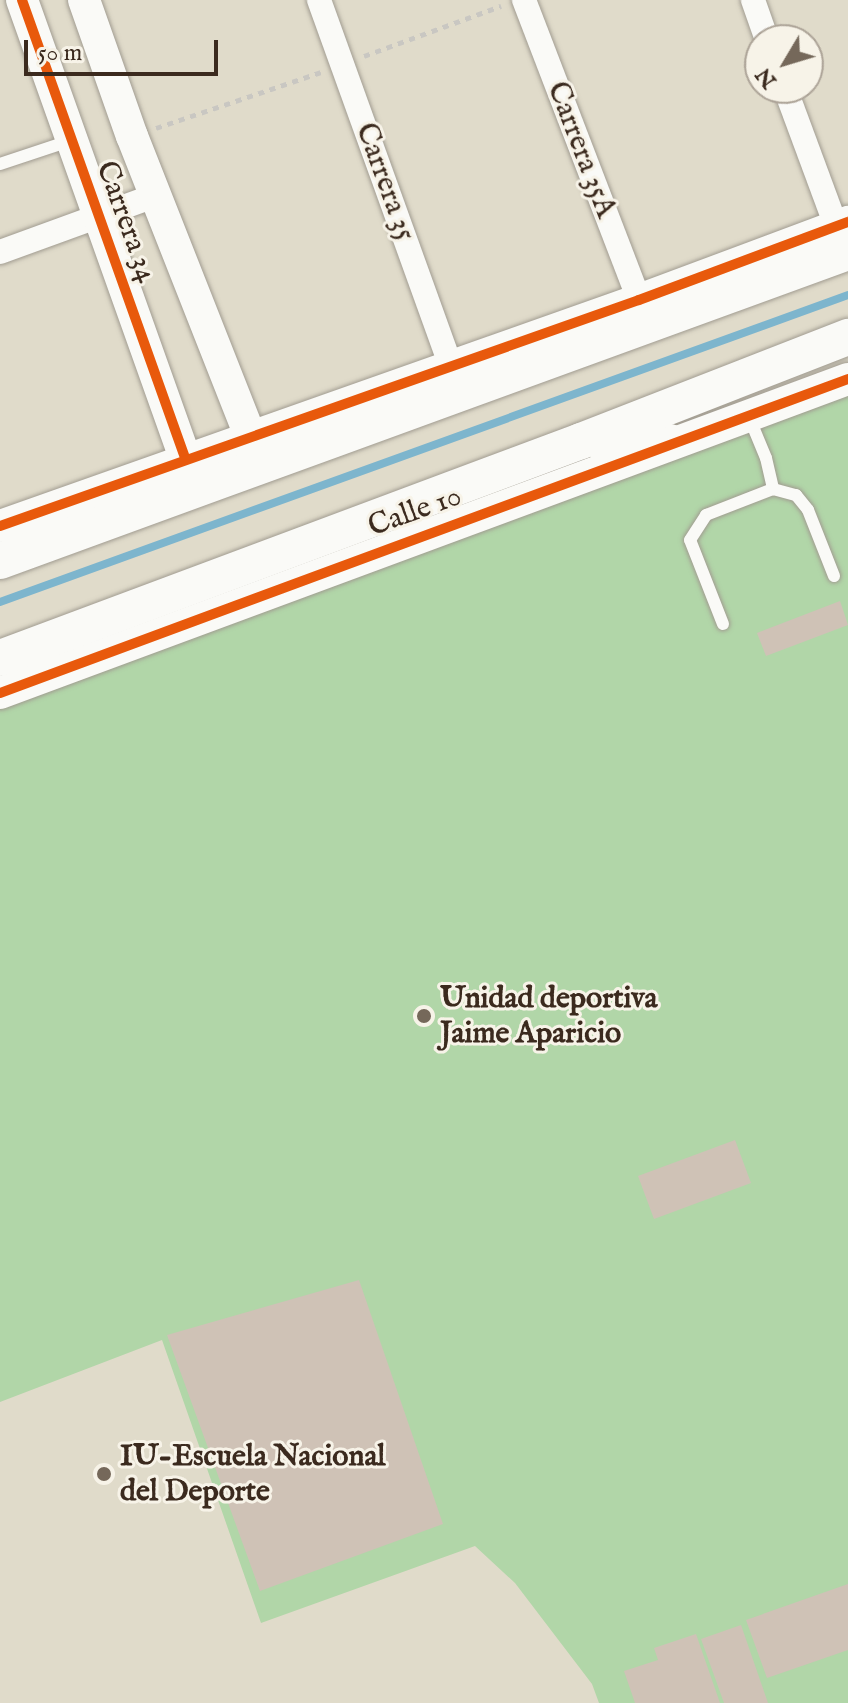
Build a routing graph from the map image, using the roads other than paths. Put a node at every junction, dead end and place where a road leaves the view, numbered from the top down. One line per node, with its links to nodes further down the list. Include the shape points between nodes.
1 (22, 0): 8 (street, Carrera 34)
2 (84, 0): 10 (street, Carrera 34)
3 (319, 0): 16 (street, Carrera 35)
4 (524, 0): 14 (street, Carrera 35A)
5 (753, 0): 6 (street)
6 (761, 24)
7 (792, 104): 12 (street)
8 (72, 140): 9 (lane); 11 (street, Carrera 34)
9 (0, 164)
10 (157, 195): 11 (street); 19 (street, Carrera 34)
11 (100, 219): 13 (street); 22 (street, Carrera 34)
12 (844, 233): 14 (street); 25 (main road)
13 (0, 252)
14 (639, 300): 16 (street)
15 (848, 337): 20 (main road, Calle 10)
16 (450, 364): 19 (street)
17 (848, 379): 18 (street, Calle 10)
18 (748, 414): 21 (street, Calle 10); 23 (lane)
19 (250, 436): 22 (street)
20 (581, 441): 21 (main road); 28 (main road, Calle 10)
21 (670, 442): 29 (street, Calle 10)
22 (185, 459): 24 (street)
23 (773, 489): 26 (lane, via 796,495 808,510); 27 (lane, via 706,515 690,540)
24 (0, 526)
25 (0, 561)
26 (834, 576)
27 (723, 624)
28 (0, 658)
29 (0, 693)

